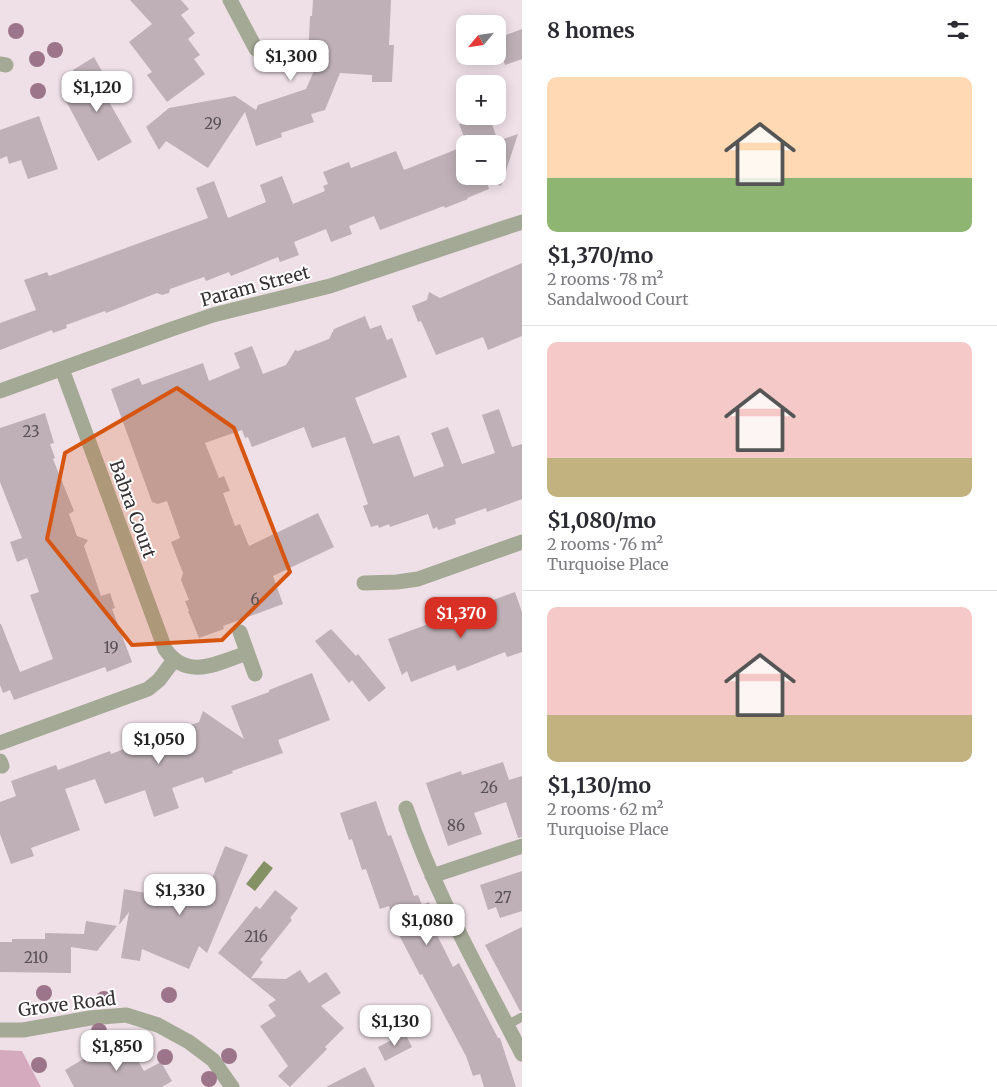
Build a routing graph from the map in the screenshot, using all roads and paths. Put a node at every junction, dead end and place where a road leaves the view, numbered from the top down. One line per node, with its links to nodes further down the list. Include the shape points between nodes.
1 (230, 0): 2 (street)
2 (256, 50)
3 (522, 222): 4 (street, Param Street, via 330,286 205,318)
4 (62, 369): 5 (street, Param Street); 10 (street, Babra Court, via 160,640)
5 (0, 391)
6 (522, 542): 7 (street, via 418,579)
7 (364, 583)
8 (240, 632): 9 (street)
9 (247, 653): 10 (street, via 200,668); 11 (street)
10 (174, 660): 12 (street, via 148,689)
11 (254, 674)
12 (0, 743)
13 (406, 808): 15 (street)
14 (522, 846): 15 (street)
15 (432, 876): 17 (street)
16 (522, 1017): 17 (lane)
17 (507, 1025): 19 (street)
18 (0, 1030): 20 (street, Grove Road, via 23,1030 126,1015 158,1025 189,1042 213,1060)
19 (522, 1054)
20 (232, 1087)

